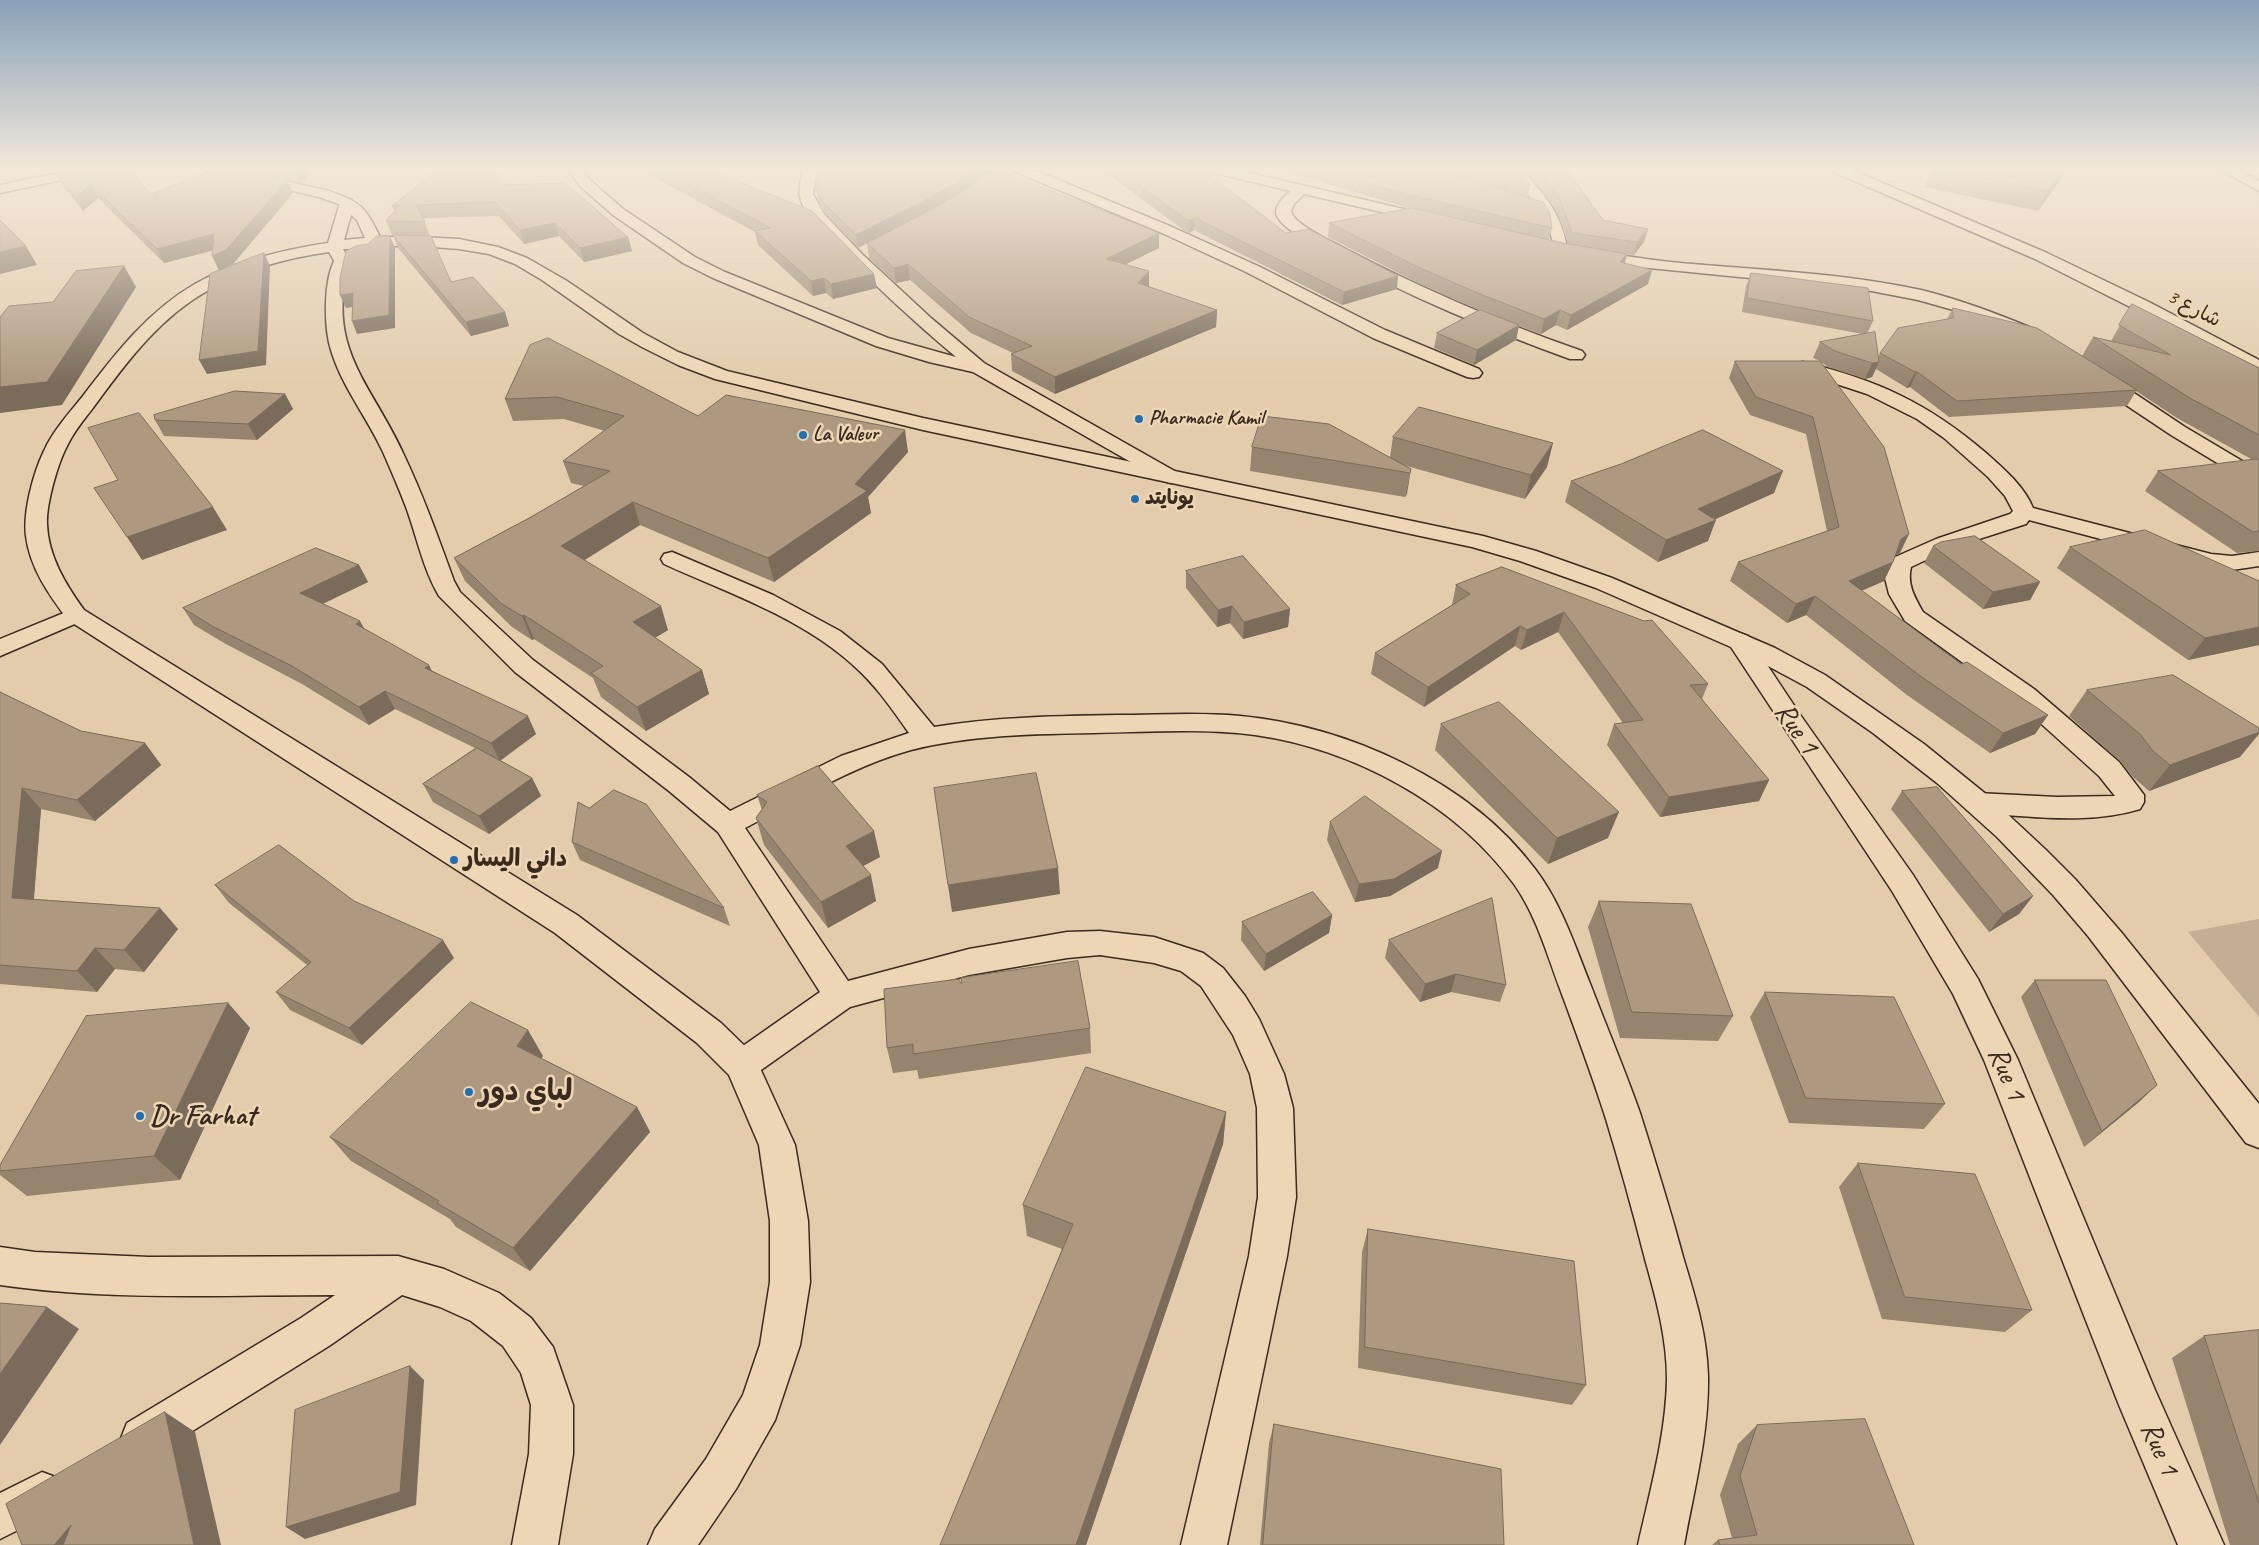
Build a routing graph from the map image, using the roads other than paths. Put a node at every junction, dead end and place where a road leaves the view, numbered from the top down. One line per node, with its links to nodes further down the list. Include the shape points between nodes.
1 (341, 239): 12 (main road)
2 (374, 239): 9 (main road)
3 (658, 239): 15 (main road, via 719,275 882,342)
4 (841, 239): 15 (main road, via 862,254 925,322)
5 (1187, 239): 19 (main road, via 1379,334)
6 (1316, 239): 14 (main road, via 1413,290)
7 (1558, 239): 11 (main road)
8 (2003, 239): 17 (main road, شارع 3, via 2042,256)
9 (376, 243): 12 (main road); 20 (main road, via 442,242 502,253 551,278 626,330 696,367 721,376 923,424)
10 (1542, 246): 11 (main road)
11 (1560, 250): 13 (main road, via 1637,265 1819,280 1906,292 1987,314)
12 (338, 254): 25 (main road, via 280,257 242,268 180,300 134,343 68,427 47,464 36,524 41,551 56,589); 30 (main road, via 334,306 339,349 351,378 392,450 417,507 442,581 451,596 524,666 671,777)
13 (2050, 346)
14 (1576, 355)
15 (978, 367): 20 (main road)
16 (1804, 367): 22 (main road, via 1876,391 1936,422 1994,472 2016,496)
17 (2259, 367)
18 (2088, 371): 21 (main road)
19 (1474, 373)
20 (1171, 477): 26 (main road, via 1515,551 1627,591)
21 (2259, 480)
22 (2024, 512): 24 (main road, via 2210,561); 29 (main road, via 2018,519 1924,550 1901,563 1897,578 1901,594 1913,616 2025,696 2108,769 2127,790 2130,802 2083,807)
23 (672, 559): 28 (main road, via 797,616 852,652 888,687)
24 (2259, 560)
25 (76, 616): 27 (main road); 32 (main road, via 566,924 709,1033)
26 (1738, 641): 29 (main road, via 1814,680 1868,716 1926,758); 43 (main road, Rue 1, via 1926,918 1979,1011 2140,1405)
27 (0, 648)
28 (927, 737): 30 (main road, via 840,767); 42 (main road, via 1085,724 1257,726 1339,746 1390,770 1441,798 1466,816 1498,847 1525,878 1562,951 1607,1068 1645,1185 1680,1316 1687,1360 1685,1412)
29 (1977, 803): 33 (main road, via 2057,880 2103,931)
30 (728, 825): 31 (main road)
31 (840, 996): 32 (main road); 41 (main road, via 969,962 1067,945 1100,943 1154,950 1192,962 1212,977 1233,1006 1267,1074 1275,1108 1277,1197 1268,1256)
32 (742, 1064): 40 (main road, via 777,1144 789,1221 790,1282 780,1345 760,1405 721,1474)
33 (2259, 1132)
34 (0, 1266): 35 (main road, via 149,1276)
35 (398, 1275): 36 (main road, via 315,1332); 39 (main road, via 444,1289 485,1307 517,1332 538,1362 552,1405 551,1454)
36 (114, 1454)
37 (70, 1478): 38 (main road)
38 (0, 1517)
39 (535, 1545)
40 (670, 1545)
41 (1204, 1545)
42 (1662, 1545)
43 (2201, 1545)

